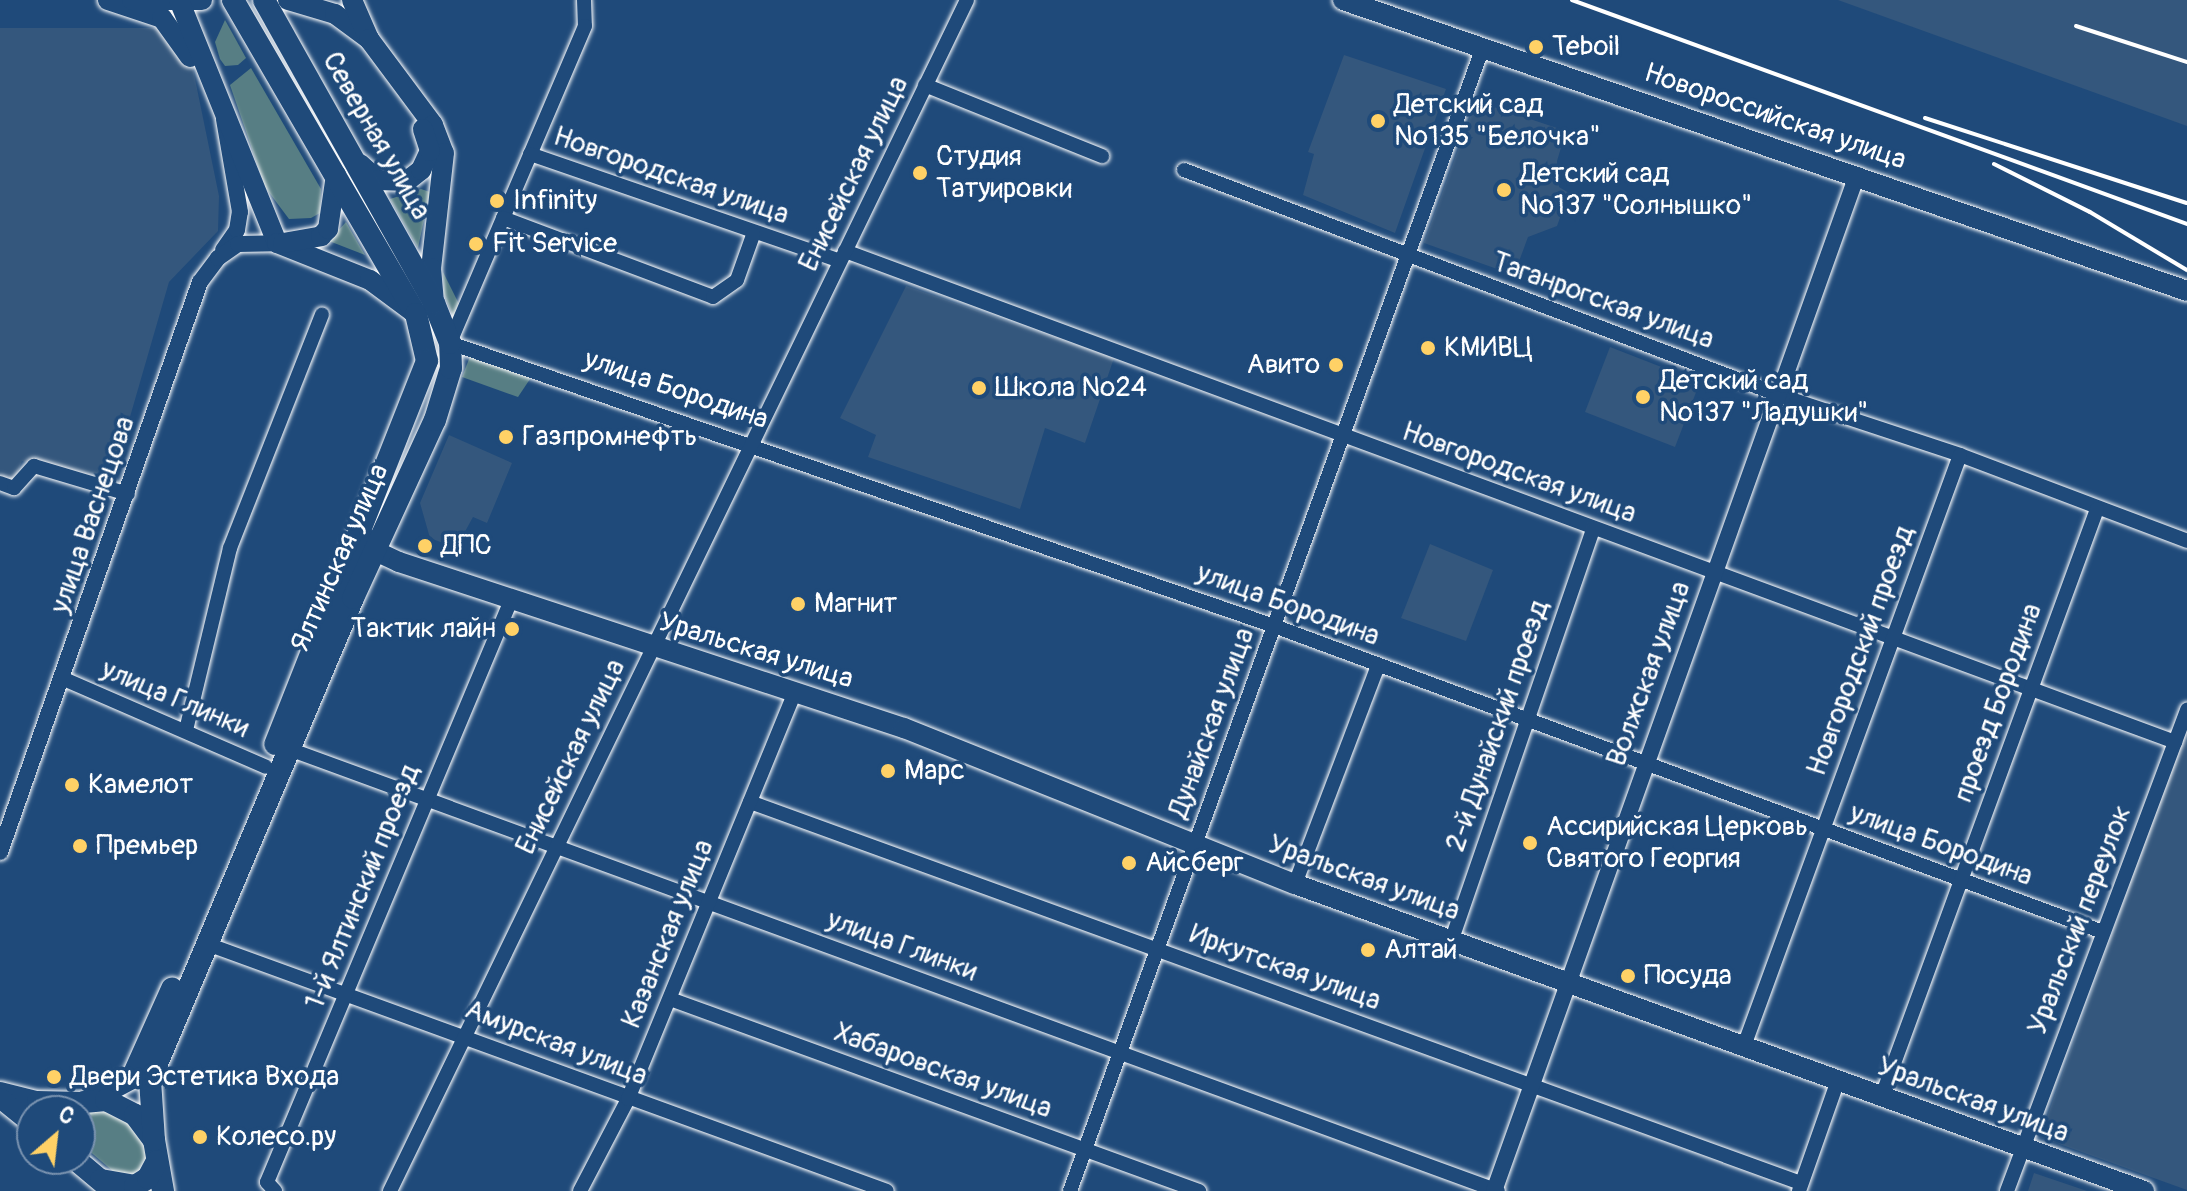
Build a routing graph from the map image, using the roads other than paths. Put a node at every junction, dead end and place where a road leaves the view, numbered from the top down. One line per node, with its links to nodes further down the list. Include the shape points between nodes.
1 (108, 0): 16 (main road, via 162,18)
2 (128, 0): 3 (main road)
3 (179, 0): 4 (main road); 16 (main road)
4 (202, 0)
5 (233, 0): 23 (main road, Северная улица)
6 (264, 0): 20 (main road, Северная улица)
7 (288, 0): 13 (main road, Северная улица, via 335,14)
8 (352, 0): 13 (main road, Северная улица)
9 (372, 0): 13 (main road, Северная улица)
10 (584, 0): 19 (street, Ялтинская улица, via 585,26)
11 (967, 0): 17 (street, Енисейская улица)
12 (1343, 0): 14 (main road, Новороссийская улица)
13 (369, 39): 15 (main road, Северная улица)
14 (1483, 47): 24 (main road, Новороссийская улица); 29 (street, Дунайская улица)
15 (391, 70): 20 (main road, via 430,151 421,170 394,184 378,180); 32 (main road, Северная улица, via 433,125 444,153)
16 (211, 81): 18 (main road)
17 (925, 85): 21 (street); 28 (street, Енисейская улица)
18 (224, 116): 27 (main road); 30 (street, улица Васнецова, via 240,212 237,230)
19 (530, 154): 25 (street, Ялтинская улица); 26 (street, Новгородская улица)
20 (352, 155): 32 (main road, Северная улица)
21 (1102, 156)
22 (1184, 170): 29 (street, Таганрогская улица)
23 (336, 175): 27 (main road, Северная улица, via 328,229 321,236); 32 (main road, Северная улица)
24 (1857, 175): 31 (main road, Новороссийская улица); 36 (street, Волжская улица)
25 (503, 218): 26 (street, via 713,297 737,280); 34 (street, Ялтинская улица)
26 (753, 235): 28 (street, Новгородская улица)
27 (277, 243): 30 (street, via 238,244); 32 (main road)
28 (843, 256): 37 (street, Новгородская улица); 38 (street, Енисейская улица)
29 (1408, 257): 36 (street, Таганрогская улица); 37 (street, Дунайская улица)
30 (218, 258): 41 (street, улица Васнецова, via 200,282)
31 (2187, 291)
32 (425, 308): 34 (main road, Северная улица); 35 (main road, Северная улица)
33 (322, 315): 58 (street, via 230,548)
34 (450, 343): 38 (street, улица Бородина); 46 (main road, Ялтинская улица, via 451,368 435,420)
35 (427, 361): 43 (main road, Ялтинская улица)
36 (1779, 395): 39 (street, Таганрогская улица); 47 (street, Волжская улица)
37 (1342, 435): 44 (street, Новгородская улица); 49 (street, Дунайская улица)
38 (753, 443): 49 (street, улица Бородина); 51 (street, Енисейская улица)
39 (1960, 455): 42 (street, Таганрогская улица); 50 (street, Новгородский проезд)
40 (0, 483): 41 (street, via 14,488 34,466)
41 (128, 494): 53 (street, улица Васнецова)
42 (2097, 509): 45 (street, Таганрогская улица); 55 (street, проезд Бородина)
43 (365, 518): 46 (main road, via 366,541); 61 (main road, Ялтинская улица)
44 (1593, 529): 47 (street, Новгородская улица); 57 (street, 2-й Дунайский проезд)
45 (2187, 541)
46 (376, 552): 48 (main road, Уральская улица); 60 (main road, Ялтинская улица)
47 (1713, 573): 50 (street, Новгородская улица); 62 (street, Волжская улица)
48 (511, 600): 51 (main road, Уральская улица); 63 (street, 1-й Ялтинский проезд)
49 (1274, 626): 52 (street, улица Бородина); 66 (street, Дунайская улица)
50 (1894, 642): 55 (street, Новгородская улица); 65 (street, Новгородский проезд)
51 (653, 649): 54 (main road, Уральская улица); 67 (street, Енисейская улица)
52 (1378, 666): 57 (street, улица Бородина); 70 (street)
53 (64, 679): 58 (street, улица Глинки); 68 (street, улица Васнецова)
54 (795, 692): 64 (street, Казанская улица); 66 (main road, Уральская улица, via 904,728)
55 (2029, 692): 59 (street, Новгородская улица); 69 (street, проезд Бородина)
56 (2187, 710): 59 (street, Уральский переулок)
57 (1527, 722): 62 (street, улица Бородина); 73 (street, 2-й Дунайский проезд)
58 (186, 730): 61 (street, улица Глинки)
59 (2175, 742): 72 (street, Уральский переулок)
60 (289, 749): 63 (street, улица Глинки); 74 (main road, Ялтинская улица)
61 (266, 767): 86 (main road, Ялтинская улица, via 138,1069 122,1086)
62 (1644, 767): 65 (street, улица Бородина); 76 (street, Волжская улица)
63 (427, 797): 67 (street, улица Глинки); 77 (street, 1-й Ялтинский проезд)
64 (750, 802): 71 (street, Казанская улица); 75 (street, Иркутская улица)
65 (1822, 830): 69 (street, улица Бородина); 80 (street, Новгородский проезд)
66 (1195, 845): 70 (main road, Уральская улица); 75 (street, Дунайская улица)
67 (556, 846): 71 (street, улица Глинки); 79 (street, Енисейская улица)
68 (0, 852)
69 (1961, 879): 72 (street, улица Бородина); 84 (street, проезд Бородина)
70 (1295, 884): 73 (main road, Уральская улица)
71 (709, 903): 78 (street, Казанская улица); 81 (street, улица Глинки)
72 (2103, 932): 90 (street, Уральский переулок)
73 (1452, 939): 76 (main road, Уральская улица)
74 (207, 944): 77 (street, Амурская улица); 92 (main road, Ялтинская улица, via 150,1080)
75 (1157, 950): 81 (street, Дунайская улица); 83 (street, Иркутская улица)
76 (1567, 981): 80 (main road, Уральская улица); 83 (street, Волжская улица)
77 (349, 996): 79 (street, Амурская улица); 96 (street, 1-й Ялтинский проезд, via 267,1182)
78 (670, 999): 87 (street, Казанская улица); 91 (street, Хабаровская улица)
79 (464, 1035): 87 (street, Амурская улица); 97 (street, Енисейская улица)
80 (1744, 1046): 82 (main road, Уральская улица)
81 (1120, 1053): 91 (street, Дунайская улица); 102 (street, улица Глинки)
82 (1838, 1080): 84 (main road, Уральская улица); 94 (street)
83 (1531, 1085): 94 (street, Иркутская улица); 102 (street, Волжская улица)
84 (1882, 1096): 90 (main road, Уральская улица)
85 (0, 1098): 89 (main road)
86 (96, 1098)
87 (628, 1099): 98 (street, Казанская улица); 99 (street, Амурская улица)
88 (96, 1102): 92 (main road, via 106,1100 135,1115)
89 (16, 1111)
90 (2023, 1148): 103 (street, Уральский переулок); 104 (main road, Уральская улица)
91 (1085, 1150): 100 (street, Дунайская улица); 101 (street, Хабаровская улица)
92 (155, 1151): 93 (main road, via 148,1178 135,1186); 95 (main road, Ялтинская улица)
93 (94, 1175)
94 (1800, 1187)
95 (163, 1191)
96 (275, 1191)
97 (390, 1191)
98 (580, 1191)
99 (887, 1191)
100 (1070, 1191)
101 (1199, 1191)
102 (1495, 1191)
103 (2007, 1191)
104 (2144, 1191)

